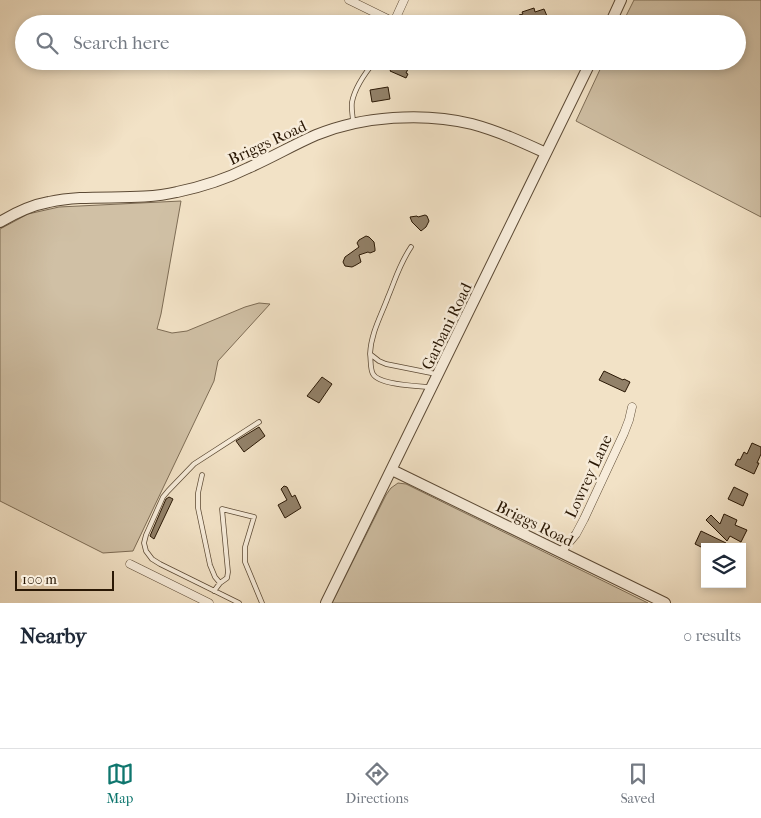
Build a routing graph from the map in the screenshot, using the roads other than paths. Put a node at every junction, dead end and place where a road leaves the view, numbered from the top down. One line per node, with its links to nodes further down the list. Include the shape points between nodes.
1 (349, 0): 4 (street)
2 (404, 0): 5 (street)
3 (621, 0): 6 (street)
4 (378, 15)
5 (397, 15)
6 (614, 15)
7 (368, 70): 9 (lane, via 352,102)
8 (587, 70): 10 (street, Garbani Road)
9 (353, 124): 10 (street, Briggs Road, via 393,119 443,119 495,131); 11 (street, Briggs Road, via 317,135 247,169 198,187 154,196 48,202)
10 (546, 153): 14 (street, Garbani Road)
11 (0, 222)
12 (411, 247): 13 (lane, via 399,267 373,333)
13 (370, 354): 14 (lane, via 386,364); 15 (lane, via 372,371 377,379)
14 (438, 375): 15 (street, Garbani Road)
15 (432, 388): 18 (street, Garbani Road)
16 (632, 407): 20 (street, Lowrey Lane, via 624,433 584,519)
17 (259, 422): 23 (lane, via 194,464 163,497 146,535 146,551 152,559)
18 (392, 470): 20 (street, Briggs Road); 27 (street, Garbani Road)
19 (202, 475): 22 (lane, via 198,508 210,565)
20 (561, 552): 28 (street, Briggs Road)
21 (130, 564): 24 (street)
22 (220, 583): 23 (lane); 26 (lane, via 227,578 228,572 222,508 254,517 245,547 245,562)
23 (214, 591): 25 (lane)
24 (210, 603)
25 (239, 603)
26 (262, 603)
27 (326, 603)
28 (665, 603)

